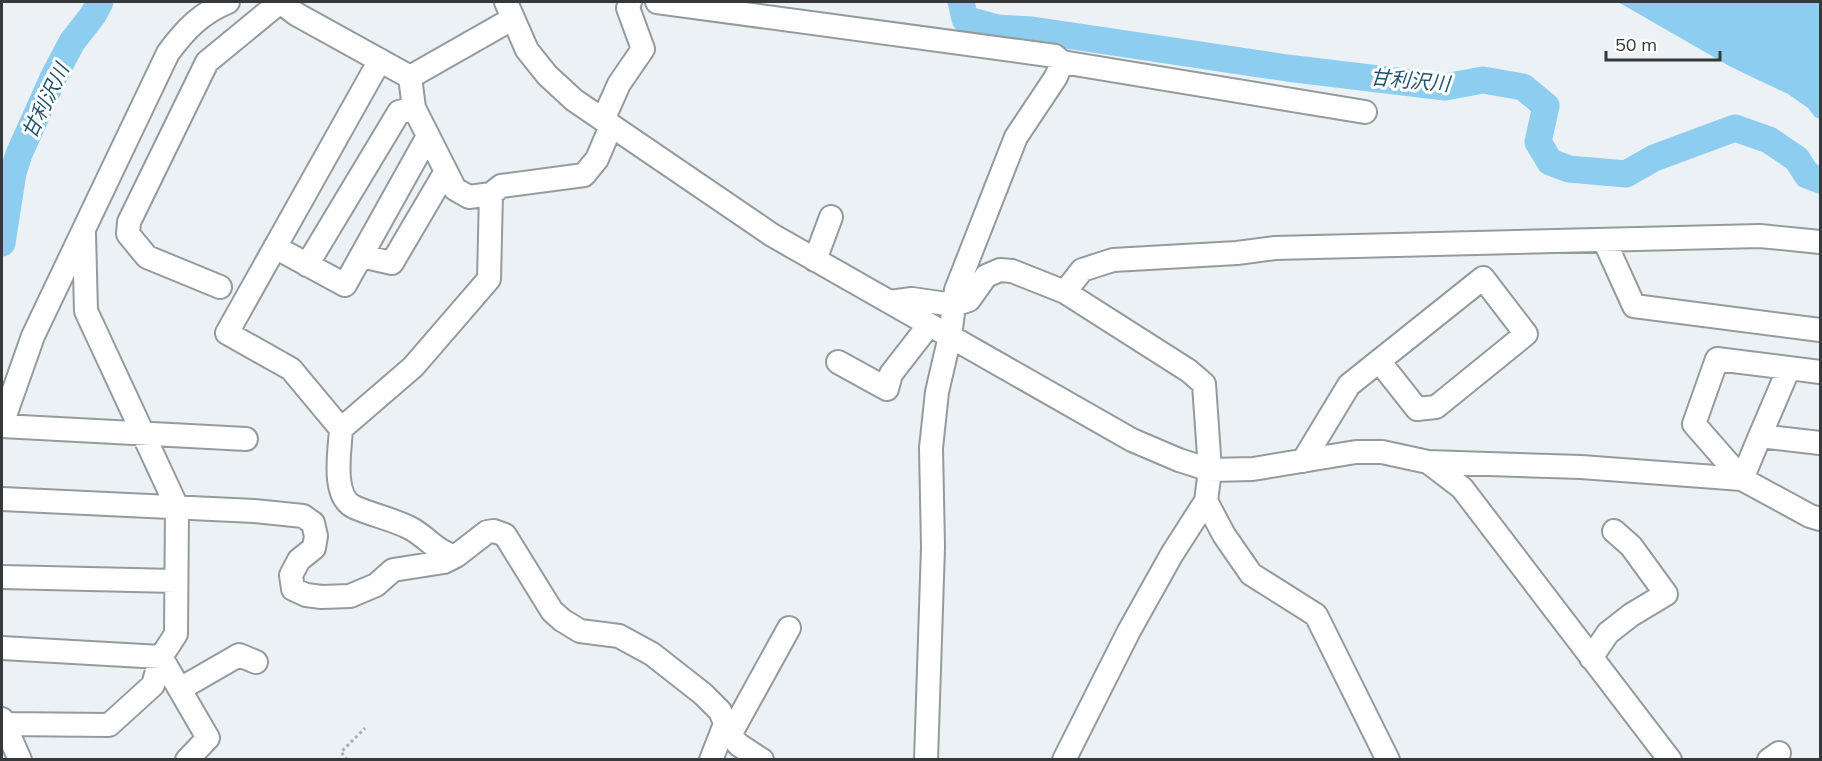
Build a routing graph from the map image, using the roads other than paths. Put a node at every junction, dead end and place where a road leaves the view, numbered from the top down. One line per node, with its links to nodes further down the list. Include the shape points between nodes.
1 (228, 2): 16 (street, via 203,14 168,53)
2 (280, 2): 6 (street); 23 (street, via 207,62 129,222 128,234 147,257)
3 (630, 2): 11 (street, via 628,9 643,49 619,84)
4 (657, 2): 7 (street, via 1055,56)
5 (509, 10): 8 (street); 11 (street, via 527,50 548,75)
6 (380, 60): 8 (street); 19 (street)
7 (1062, 62): 10 (street); 27 (street, via 1016,137 956,290)
8 (410, 77): 9 (street)
9 (414, 108): 12 (street); 22 (street, via 399,112)
10 (1365, 112)
11 (607, 123): 14 (street, via 597,159 584,175 501,186); 21 (street)
12 (428, 136): 13 (street); 20 (street)
13 (446, 171): 14 (street, via 455,189 470,197); 20 (street, via 392,263)
14 (491, 194): 37 (street, via 489,279 412,367)
15 (831, 217): 21 (street)
16 (84, 233): 24 (street); 28 (street)
17 (1604, 240): 18 (street, via 1760,236); 25 (street, via 1307,247 1113,260 1082,270); 30 (street, via 1634,306)
18 (1821, 242)
19 (275, 248): 22 (street); 37 (street, via 227,333 291,369)
20 (361, 256): 22 (street, via 345,285)
21 (815, 260): 26 (street)
22 (307, 265)
23 (219, 287)
24 (57, 290): 28 (street); 36 (street, via 33,336)
25 (1065, 292): 27 (street, via 1000,270 986,276 969,300); 44 (street, via 1189,370 1204,384)
26 (890, 302): 27 (street, via 912,298); 29 (street)
27 (954, 305): 31 (street)
28 (86, 311): 38 (street)
29 (929, 325): 31 (street); 33 (street, via 891,374 888,389)
30 (1821, 330)
31 (950, 336): 44 (street, via 1132,440); 66 (street, via 937,392 931,448 933,547)
32 (1378, 361): 32 (street, via 1483,279 1526,334 1436,407 1417,409); 42 (street, via 1349,385)
33 (838, 362)
34 (1789, 368): 35 (street); 39 (street); 45 (street, via 1717,359 1694,424)
35 (1821, 372)
36 (2, 425): 38 (street)
37 (341, 429): 51 (street, via 339,482 341,493 351,506 411,528 447,555)
38 (143, 434): 40 (street); 48 (street)
39 (1760, 436): 41 (street); 45 (street)
40 (246, 439)
41 (1821, 443)
42 (1303, 461): 43 (street, via 1382,452); 44 (street, via 1253,469)
43 (1428, 462): 45 (street, via 1581,467); 57 (street, via 1462,488)
44 (1210, 470): 47 (street)
45 (1743, 479): 49 (street)
46 (2, 499): 48 (street)
47 (1206, 501): 67 (street, via 1135,621); 68 (street, via 1251,574 1316,615)
48 (177, 507): 51 (street, via 303,516 314,523 314,548 299,560 291,575 293,588 306,595 350,596 376,585 393,570 444,562); 53 (street)
49 (1821, 519)
50 (1614, 531): 57 (street, via 1631,546 1666,594 1608,633)
51 (456, 556): 61 (street, via 487,532 505,535 552,611 562,620 580,631 619,636 652,654 703,694 720,711)
52 (2, 578): 53 (street)
53 (176, 581): 56 (street, via 176,634)
54 (789, 628): 61 (street)
55 (2, 648): 56 (street)
56 (161, 657): 59 (street); 60 (street, via 153,685 109,725)
57 (1591, 658): 69 (street)
58 (256, 662): 59 (street, via 239,655)
59 (180, 689): 63 (street, via 208,738)
60 (3, 722): 62 (street)
61 (728, 729): 64 (street); 65 (street, via 739,746)
62 (20, 759)
63 (187, 759)
64 (711, 759)
65 (762, 759)
66 (926, 759)
67 (1064, 759)
68 (1388, 759)
69 (1670, 759)

